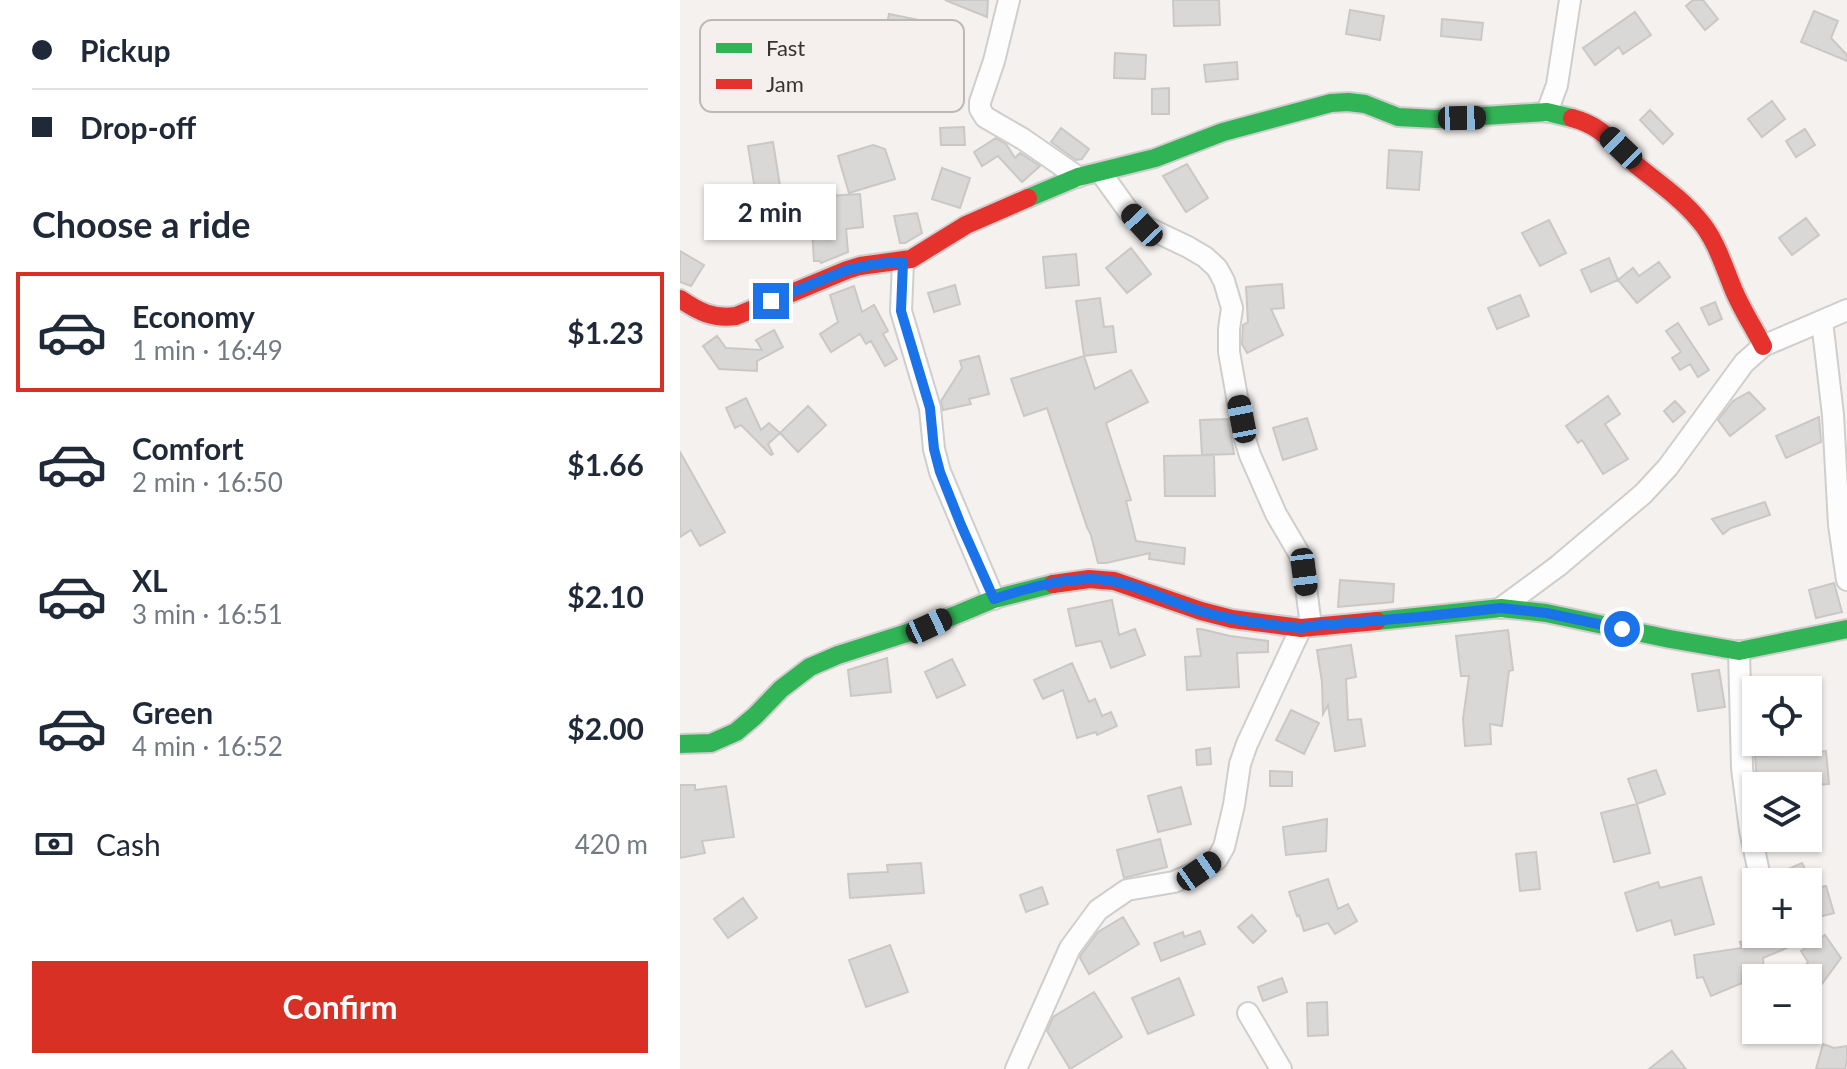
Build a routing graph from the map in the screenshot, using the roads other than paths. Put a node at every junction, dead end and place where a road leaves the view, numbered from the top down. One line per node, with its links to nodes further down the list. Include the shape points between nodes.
1 (1009, 0): 5 (street, via 980,109)
2 (1570, 0): 3 (street, via 1557,85)
3 (1547, 112): 4 (street, via 1414,118 1357,103 1331,103); 10 (street, via 1604,132 1679,198 1702,223)
4 (1101, 173): 5 (street); 14 (street, via 1142,225 1205,257 1224,281 1232,308 1229,352 1244,436 1270,502 1300,555)
5 (1078, 177): 6 (street, via 966,225)
6 (903, 262): 7 (street, via 847,270 721,319); 12 (street, via 901,311 930,408 940,472)
7 (680, 299)
8 (1847, 310): 9 (street)
9 (1822, 321): 10 (street); 11 (street)
10 (1763, 346): 13 (street, via 1744,363 1643,494)
11 (1847, 580)
12 (994, 599): 14 (street, via 1056,583 1114,581 1232,619); 17 (street, via 810,667 736,732 711,743)
13 (1501, 608): 14 (street); 16 (street)
14 (1306, 627): 20 (street, via 1247,744 1217,859 1174,882 1127,890 1098,910 1070,948)
15 (1847, 629): 16 (street)
16 (1739, 651): 18 (street, via 1742,768)
17 (680, 744)
18 (1758, 868)
19 (1248, 1013): 21 (street)
20 (1016, 1069)
21 (1281, 1069)

